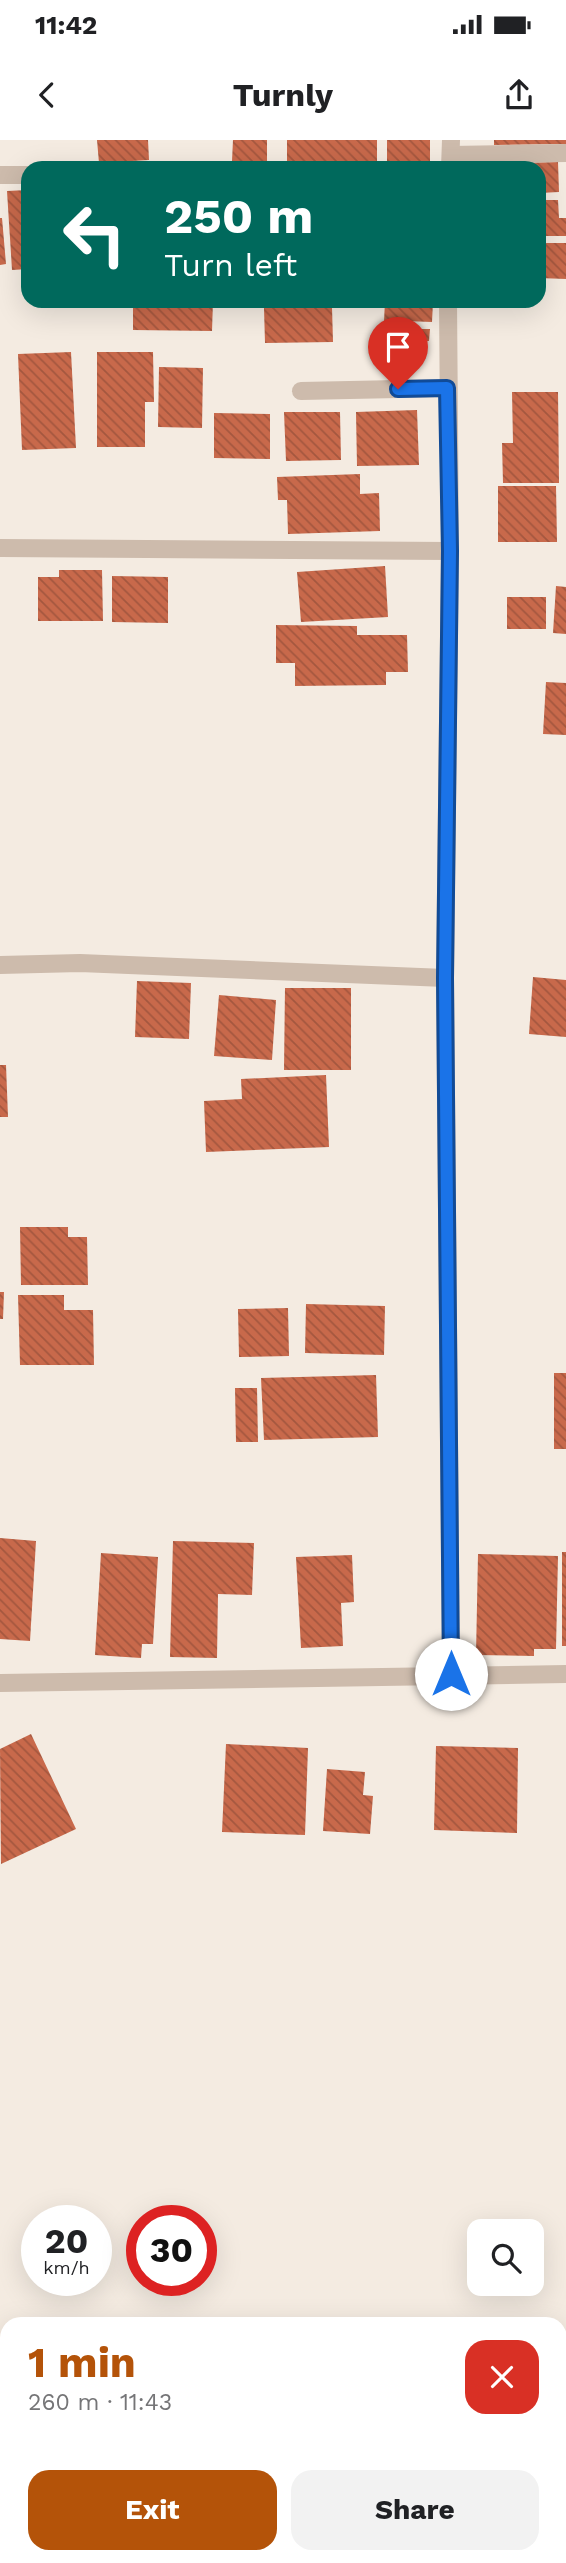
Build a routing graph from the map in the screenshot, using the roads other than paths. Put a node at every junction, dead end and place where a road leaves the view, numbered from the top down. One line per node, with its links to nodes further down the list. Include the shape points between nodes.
1 (566, 153): 2 (street)
2 (451, 154)
3 (0, 175): 4 (street)
4 (21, 175)
5 (448, 308): 6 (street)
6 (447, 388): 7 (street); 9 (street)
7 (302, 391)
8 (0, 548): 9 (street)
9 (450, 551): 11 (street)
10 (0, 965): 11 (street, via 80,963)
11 (445, 978): 12 (street)
12 (451, 1674): 13 (street); 14 (street)
13 (566, 1674)
14 (0, 1683)

